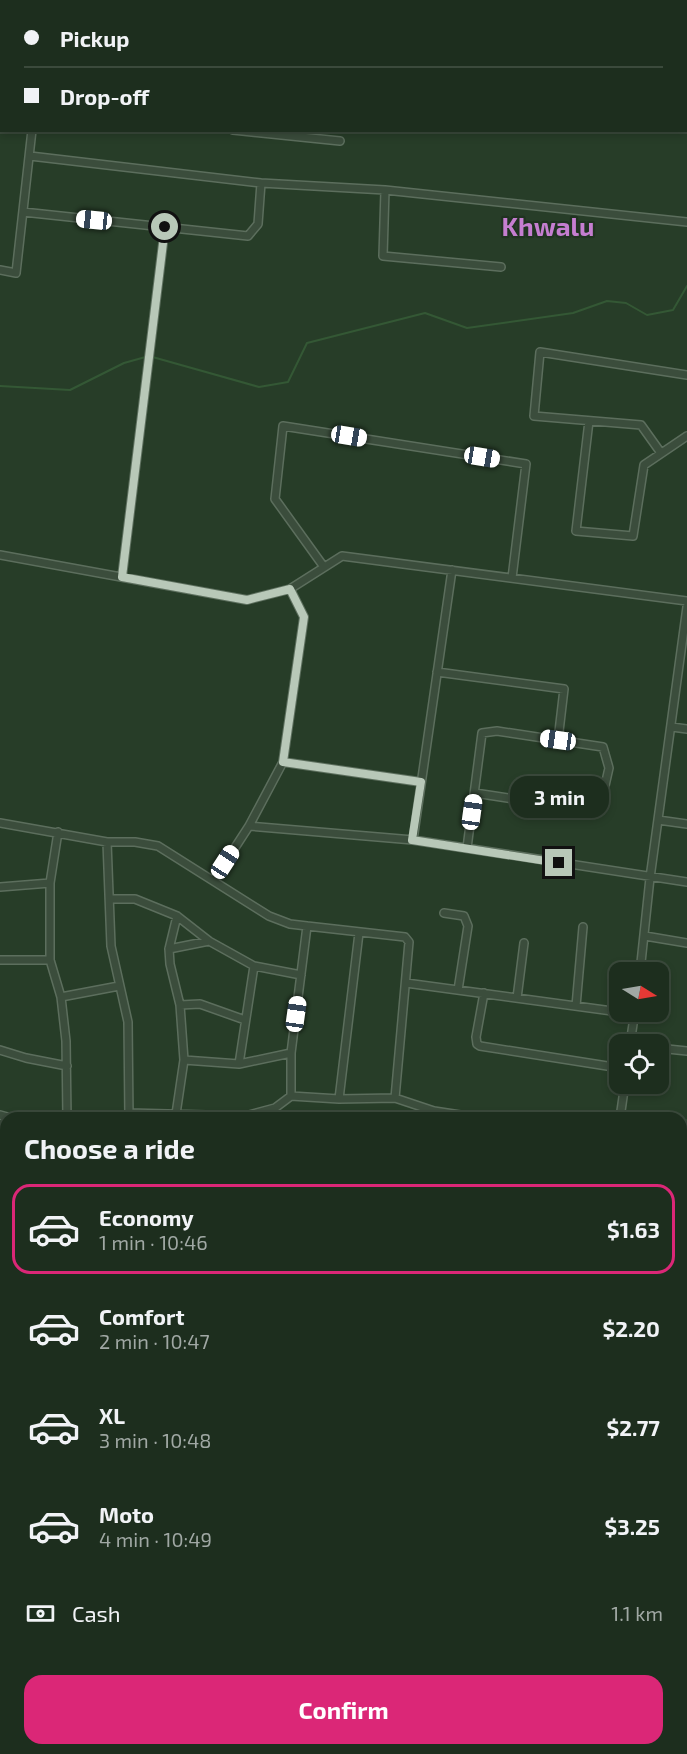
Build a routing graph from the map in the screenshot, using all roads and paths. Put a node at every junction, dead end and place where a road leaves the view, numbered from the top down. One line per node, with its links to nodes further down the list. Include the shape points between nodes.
1 (32, 132): 4 (street)
2 (252, 132): 3 (street)
3 (340, 141)
4 (30, 156): 5 (street); 7 (street)
5 (261, 183): 6 (street); 9 (street, via 258,224 248,236)
6 (385, 190): 8 (street); 10 (street, via 383,256)
7 (23, 212): 9 (street); 11 (street, via 16,273)
8 (687, 222)
9 (165, 227): 19 (street)
10 (501, 267)
11 (0, 270)
12 (687, 375): 13 (street, via 540,352 534,416)
13 (589, 421): 15 (street, via 641,425); 15 (street, via 576,531 633,536 644,465)
14 (687, 436): 15 (street)
15 (661, 453)
16 (0, 555): 19 (street)
17 (324, 567): 18 (street, via 342,556); 20 (street, via 275,499 283,426 526,464); 21 (street)
18 (452, 570): 20 (street); 25 (street)
19 (122, 577): 21 (street, via 247,600)
20 (512, 578): 22 (street)
21 (290, 589): 29 (street, via 304,617)
22 (687, 601)
23 (687, 608): 24 (street)
24 (683, 670): 26 (street)
25 (437, 672): 28 (street, via 564,688); 30 (street)
26 (672, 727): 27 (street); 32 (street)
27 (687, 729)
28 (558, 740): 31 (street, via 497,731 482,733); 31 (street, via 603,747 609,768 599,812)
29 (283, 762): 30 (street); 35 (street)
30 (421, 782): 37 (street)
31 (475, 793): 39 (street)
32 (658, 820): 34 (street); 40 (street)
33 (0, 823): 36 (street)
34 (687, 824)
35 (249, 826): 37 (street); 41 (street)
36 (58, 832): 38 (street); 43 (street)
37 (412, 840): 39 (street)
38 (107, 842): 41 (street, via 158,846); 45 (street)
39 (467, 848): 40 (street)
40 (650, 878): 42 (street); 51 (street)
41 (214, 880): 48 (street, via 269,916)
42 (687, 882)
43 (50, 883): 44 (street); 57 (street)
44 (0, 887)
45 (110, 899): 47 (street, via 135,899); 62 (street, via 111,946)
46 (444, 913): 63 (street, via 464,916 468,926)
47 (177, 916): 52 (street); 55 (street)
48 (307, 926): 50 (street); 60 (street)
49 (583, 927): 68 (street)
50 (359, 933): 61 (street, via 407,939); 81 (street)
51 (645, 936): 54 (street); 58 (street)
52 (209, 941): 55 (street); 59 (street)
53 (524, 943): 66 (street)
54 (687, 943)
55 (169, 949): 67 (street)
56 (0, 960): 57 (street)
57 (50, 960): 65 (street)
58 (641, 962)
59 (254, 966): 60 (street); 70 (street)
60 (301, 975): 74 (street)
61 (406, 983): 63 (street); 82 (street)
62 (119, 986): 65 (street); 84 (street, via 129,1022)
63 (458, 990): 64 (street)
64 (484, 993): 66 (street); 78 (street, via 476,1037 480,1046)
65 (61, 997): 77 (street)
66 (517, 998): 68 (street)
67 (180, 1005): 70 (street, via 200,1004); 75 (street)
68 (576, 1006): 69 (street)
69 (609, 1009)
70 (245, 1020): 76 (street)
71 (669, 1049): 73 (street)
72 (0, 1050): 77 (street)
73 (687, 1052)
74 (291, 1053): 76 (street); 80 (street)
75 (183, 1060): 76 (street); 85 (street)
76 (239, 1064)
77 (67, 1066): 83 (street)
78 (609, 1066)
79 (623, 1094): 88 (street)
80 (291, 1095): 81 (street); 86 (street, via 275,1108)
81 (339, 1098): 82 (street)
82 (395, 1098): 87 (street)
83 (67, 1112)
84 (129, 1112)
85 (176, 1112)
86 (260, 1112)
87 (441, 1112)
88 (621, 1112)

